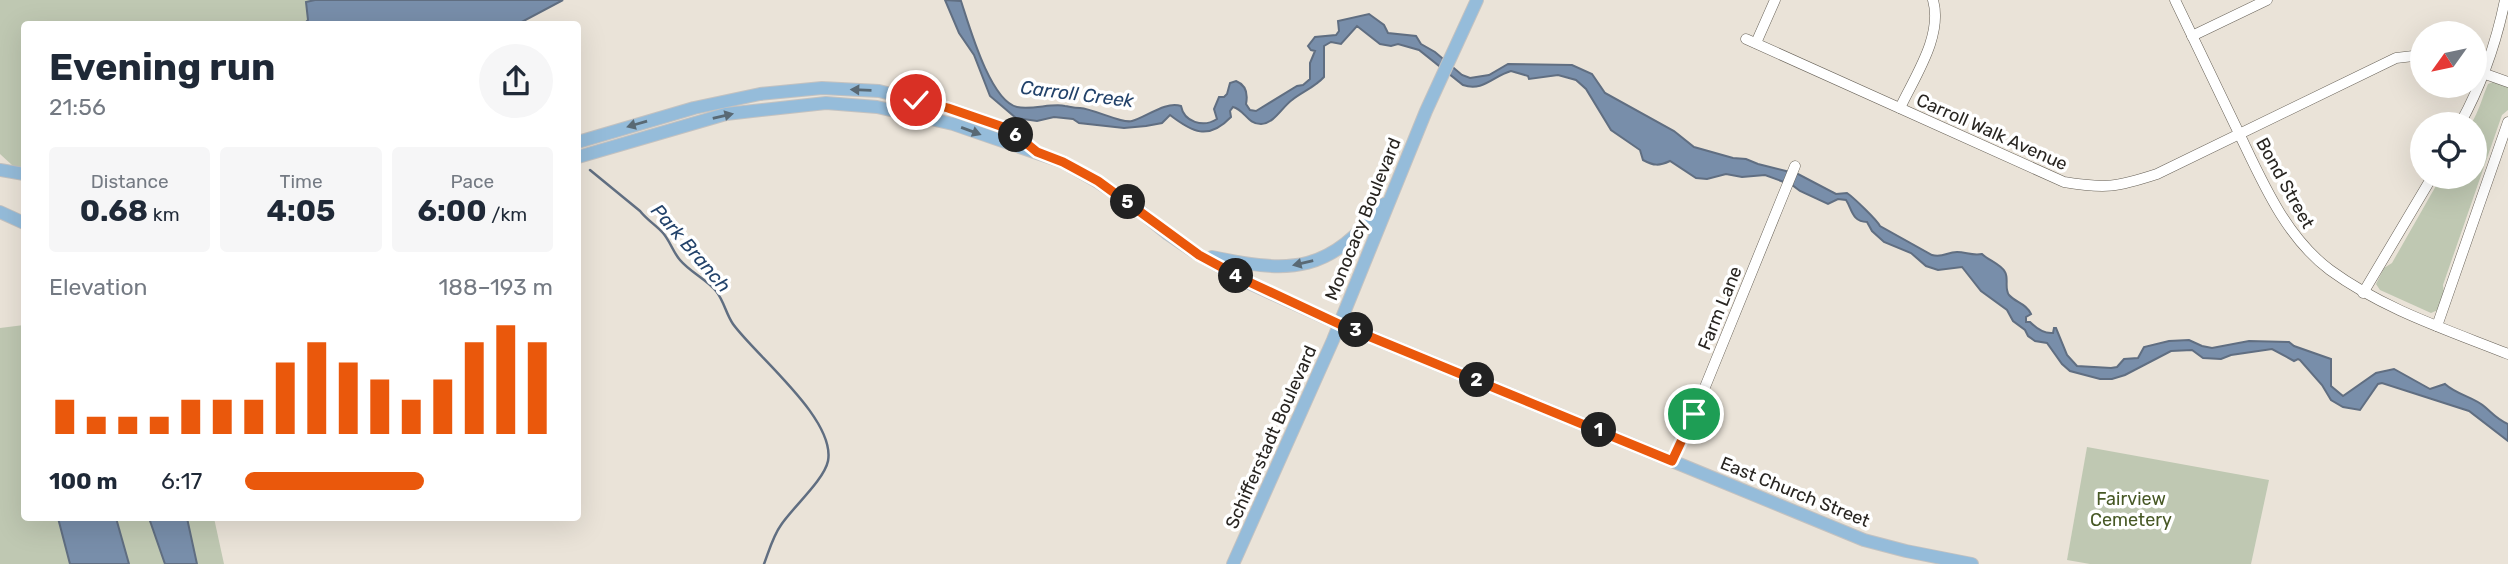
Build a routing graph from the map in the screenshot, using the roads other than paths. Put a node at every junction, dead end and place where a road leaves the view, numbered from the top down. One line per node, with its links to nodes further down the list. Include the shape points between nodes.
1 (1477, 0): 22 (main road, Monocacy Boulevard)
2 (1775, 0): 12 (street, Carroll Walk Avenue, via 1751,41)
3 (1933, 0): 12 (street, via 1935,28)
4 (2175, 0): 7 (street, Bond Street)
5 (2267, 0): 7 (street)
6 (2505, 0): 9 (street, via 2497,40)
7 (2192, 36): 14 (street, Bond Street)
8 (2410, 56): 14 (street, Carroll Walk Avenue, via 2396,58)
9 (2487, 58)
10 (2487, 75): 11 (street)
11 (2508, 82)
12 (1900, 108): 14 (street, Carroll Walk Avenue, via 2064,183 2092,187 2128,184 2157,174)
13 (2508, 122): 28 (street)
14 (2239, 133): 26 (street, Bond Street, via 2298,241)
15 (581, 141): 16 (main road, Monocacy Boulevard, one-way to 15, via 1009,129 948,108 879,91 822,88 760,94 694,108)
16 (1037, 152): 17 (main road, Monocacy Boulevard, one-way to 16, via 726,114 826,103 913,114); 25 (main road, Monocacy Boulevard, via 1098,181)
17 (581, 156)
18 (1795, 166): 30 (street, Farm Lane)
19 (0, 170): 20 (main road)
20 (21, 174)
21 (2425, 189): 26 (street)
22 (1393, 193): 25 (main road, one-way to 25, via 1344,245 1311,262 1273,267); 27 (main road, Monocacy Boulevard)
23 (0, 212): 24 (main road)
24 (21, 222)
25 (1199, 255): 27 (main road, Monocacy Boulevard)
26 (2364, 293): 28 (street, Bond Street)
27 (1339, 324): 30 (main road, East Church Street); 31 (main road, Schifferstadt Boulevard)
28 (2437, 326): 29 (street, Bond Street)
29 (2508, 354)
30 (1672, 461): 32 (main road, East Church Street, via 1864,540)
31 (1233, 564)
32 (1972, 564)

